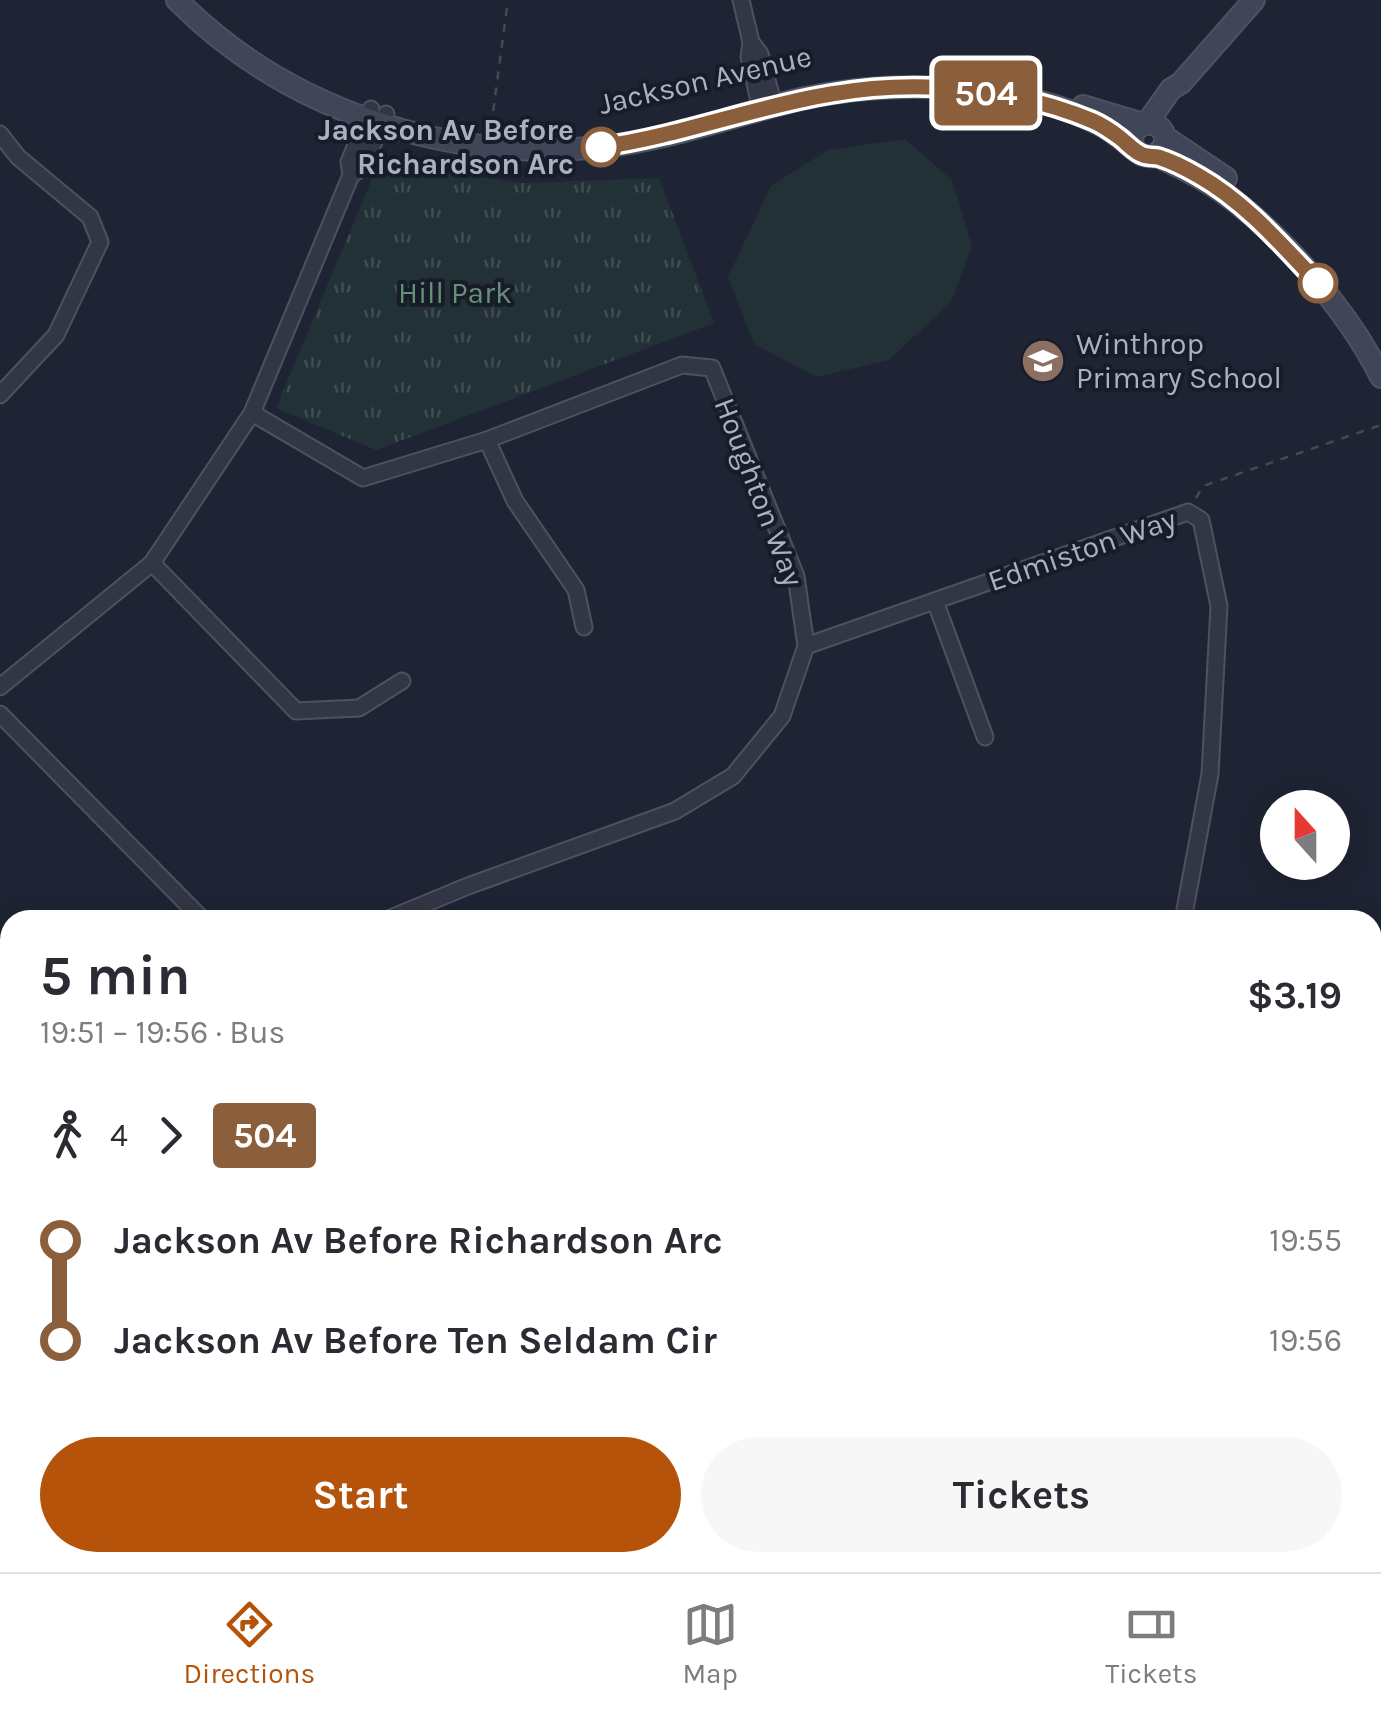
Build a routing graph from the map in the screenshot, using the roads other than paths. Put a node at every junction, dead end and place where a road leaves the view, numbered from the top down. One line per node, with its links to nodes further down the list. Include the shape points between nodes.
1 (177, 0): 6 (street, Jackson Avenue, via 202,26 270,73)
2 (191, 0): 6 (street, Jackson Avenue, via 271,61)
3 (741, 0): 5 (street, via 749,57)
4 (1254, 0): 7 (street, via 1171,90)
5 (766, 102): 6 (street, Jackson Avenue, via 619,134 550,139); 6 (street, Jackson Avenue, via 667,135 556,150 462,144); 7 (street, Jackson Avenue, via 835,82 904,77 1046,95); 9 (street, Jackson Avenue, via 852,90 974,91 1075,114)
6 (376, 117): 13 (street, via 363,167 350,175)
7 (1155, 129): 9 (street, via 1163,148); 9 (street, via 1133,132 1132,145); 10 (street, Jackson Avenue, via 1231,182 1295,239 1348,301)
8 (0, 134): 12 (street, via 90,217 100,242 56,334)
9 (1145, 153): 11 (street, Jackson Avenue, via 1199,176 1267,230 1339,309)
10 (1381, 356)
11 (1381, 378)
12 (0, 395)
13 (252, 412): 14 (street, Houghton Way, via 363,478); 15 (street)
14 (488, 440): 17 (street, via 515,501 576,590); 18 (street, Houghton Way, via 682,365 712,368 796,576)
15 (152, 563): 19 (street, via 296,711 359,708); 20 (street)
16 (935, 602): 18 (street, Edmiston Way); 22 (street); 25 (street, Edmiston Way, via 1188,512 1201,520 1219,606 1210,774)
17 (584, 627)
18 (806, 646): 24 (street, Houghton Way, via 782,716 734,776 675,811)
19 (402, 681)
20 (0, 686)
21 (0, 714): 23 (street)
22 (985, 737)
23 (193, 910)
24 (410, 910)
25 (1185, 910)

